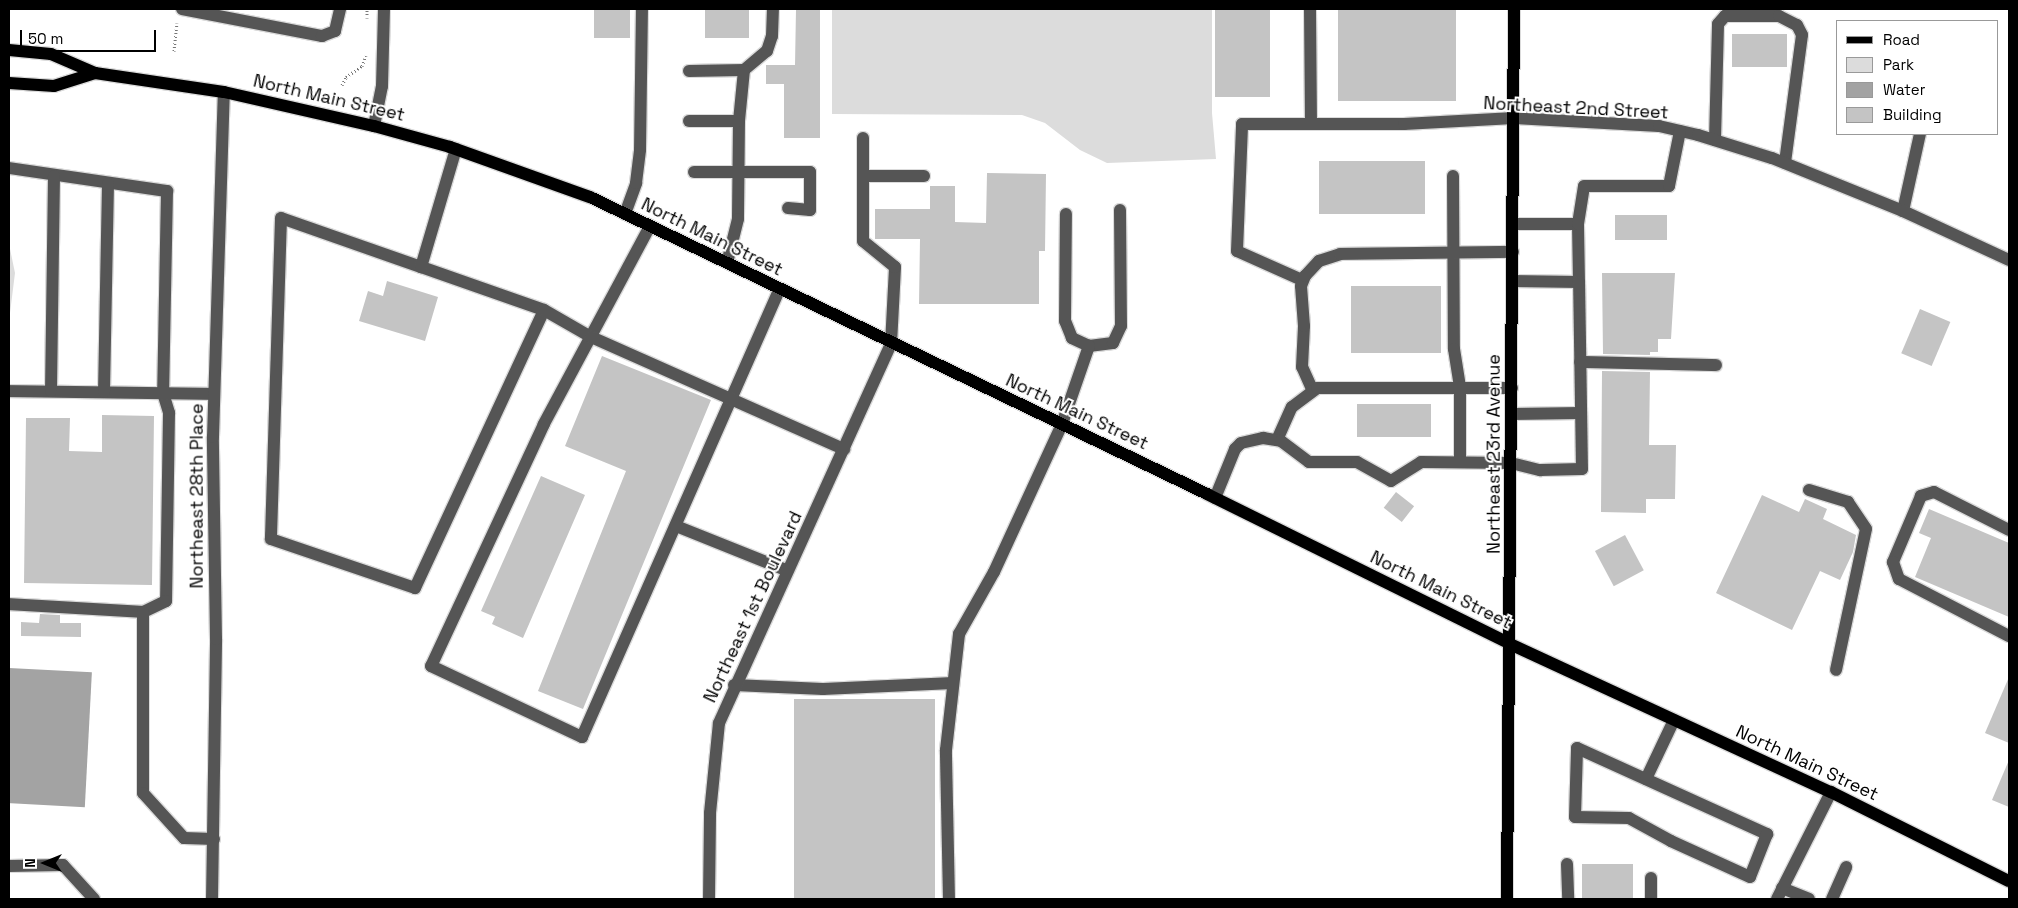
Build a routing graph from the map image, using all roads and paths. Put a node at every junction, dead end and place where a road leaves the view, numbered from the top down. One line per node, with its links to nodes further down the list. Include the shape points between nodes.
1 (340, 9): 8 (street, via 335,31 322,36)
2 (367, 9): 9 (path)
3 (384, 9): 23 (street, via 382,86)
4 (642, 9): 41 (street, via 640,150 636,182)
5 (772, 9): 13 (street, via 772,36 767,51)
6 (1310, 9): 22 (street)
7 (1514, 9): 19 (main road, Northeast 23rd Avenue)
8 (180, 13): 12 (path)
9 (367, 28)
10 (366, 47): 17 (path, via 365,62 346,77)
11 (9, 50): 15 (main road, North Main Street, via 52,54)
12 (174, 51)
13 (744, 70): 14 (street); 21 (street)
14 (689, 71)
15 (96, 73): 16 (main road, North Main Street, via 54,86); 18 (main road, North Main Street)
16 (9, 83)
17 (342, 85)
18 (224, 92): 23 (main road, North Main Street); 68 (street, Northeast 28th Place)
19 (1514, 118): 22 (street, Northeast 2nd Street); 24 (street, Northeast 2nd Street, via 1659,126); 43 (main road, Northeast 23rd Avenue)
20 (689, 120): 21 (street)
21 (739, 120): 32 (street)
22 (1311, 124): 51 (street, Northeast 2nd Street, via 1242,124 1237,251)
23 (374, 126): 28 (main road, North Main Street)
24 (1680, 131): 27 (street, Northeast 2nd Street); 44 (street, via 1669,186 1584,186)
25 (1920, 135): 40 (street)
26 (863, 138): 34 (street)
27 (1715, 140): 29 (street, Northeast 2nd Street); 29 (street, via 1718,24 1721,19 1779,16 1790,19 1802,36)
28 (456, 149): 41 (main road, North Main Street, via 590,197); 50 (street)
29 (1785, 164): 40 (street, Northeast 2nd Street)
30 (9, 168): 33 (street)
31 (694, 172): 32 (street)
32 (739, 172): 38 (street, via 810,172 810,210); 49 (street, via 738,218)
33 (54, 176): 37 (street); 65 (street)
34 (863, 176): 35 (street); 57 (street, via 863,240 895,266)
35 (924, 176)
36 (1453, 176): 47 (street)
37 (108, 184): 66 (street); 67 (street, via 167,191)
38 (788, 208)
39 (1120, 210): 58 (street, via 1121,326 1113,343)
40 (1903, 211): 48 (street, Northeast 2nd Street)
41 (625, 214): 45 (main road, North Main Street)
42 (1066, 214): 58 (street, via 1065,321 1072,338)
43 (1513, 224): 44 (street); 46 (main road, Northeast 23rd Avenue)
44 (1578, 224): 53 (street)
45 (650, 226): 49 (main road, North Main Street); 56 (street)
46 (1513, 252): 47 (street); 52 (main road, Northeast 23rd Avenue)
47 (1453, 253): 51 (street, via 1332,254 1319,261); 61 (street, via 1454,349)
48 (2009, 260)
49 (727, 262): 54 (main road, North Main Street)
50 (421, 267): 55 (street); 55 (street, via 282,218 271,539 415,588)
51 (1302, 280): 63 (street, via 1302,367)
52 (1512, 280): 53 (street); 62 (main road, Northeast 23rd Avenue)
53 (1580, 282): 59 (street)
54 (780, 289): 57 (main road, North Main Street); 69 (street)
55 (544, 310): 56 (street)
56 (591, 337): 69 (street); 79 (street, via 544,424 431,666 582,737)
57 (891, 344): 72 (main road, North Main Street); 74 (street, Northeast 1st Boulevard)
58 (1090, 346): 72 (street)
59 (1580, 362): 60 (street); 70 (street)
60 (1716, 365)
61 (1460, 387): 62 (street); 63 (street); 75 (street)
62 (1512, 388): 71 (main road, Northeast 23rd Avenue)
63 (1312, 389): 73 (street, via 1292,407)
64 (9, 390): 65 (street)
65 (51, 391): 66 (street)
66 (104, 392): 67 (street)
67 (163, 393): 68 (street); 83 (street, via 169,412 166,601)
68 (214, 394): 92 (street, Northeast 28th Place)
69 (733, 398): 74 (street); 79 (street)
70 (1580, 413): 71 (street); 76 (street, via 1582,469 1540,470)
71 (1512, 414): 76 (main road, Northeast 23rd Avenue)
72 (1062, 424): 78 (main road, North Main Street); 87 (street, via 994,572 959,634)
73 (1277, 440): 75 (street, via 1309,462 1357,462 1391,481 1421,462); 78 (street, via 1251,440 1238,446)
74 (844, 449): 81 (street, Northeast 1st Boulevard)
75 (1460, 462): 76 (street)
76 (1511, 463): 85 (main road, Northeast 23rd Avenue)
77 (1809, 490): 86 (street, via 1848,502 1866,529)
78 (1215, 498): 85 (main road, North Main Street)
79 (676, 526): 81 (street)
80 (2009, 530): 84 (street, via 1934,492 1921,496 1893,562 1899,579)
81 (786, 570): 88 (street, Northeast 1st Boulevard)
82 (9, 604): 83 (street)
83 (143, 612): 92 (street, via 143,793 184,838)
84 (2009, 636)
85 (1510, 644): 89 (main road, North Main Street); 103 (main road, Northeast 23rd Avenue)
86 (1836, 670)
87 (953, 683): 88 (street, via 823,689); 102 (street, via 946,750)
88 (734, 685): 101 (street, Northeast 1st Boulevard, via 719,722 710,813)
89 (1674, 720): 90 (street); 91 (main road, North Main Street)
90 (1646, 779): 90 (street, via 1767,834 1750,877 1671,842 1629,818 1575,817 1577,748)
91 (1831, 792): 97 (main road, North Main Street); 98 (street)
92 (214, 839): 100 (street, Northeast 28th Place)
93 (1567, 864): 104 (street)
94 (9, 866): 99 (street, via 63,865)
95 (1846, 867): 107 (street)
96 (1651, 878): 105 (street)
97 (2009, 881)
98 (1780, 893): 106 (street)
99 (94, 899)
100 (212, 899)
101 (709, 899)
102 (949, 899)
103 (1507, 899)
104 (1568, 899)
105 (1652, 899)
106 (1809, 899)
107 (1832, 899)

